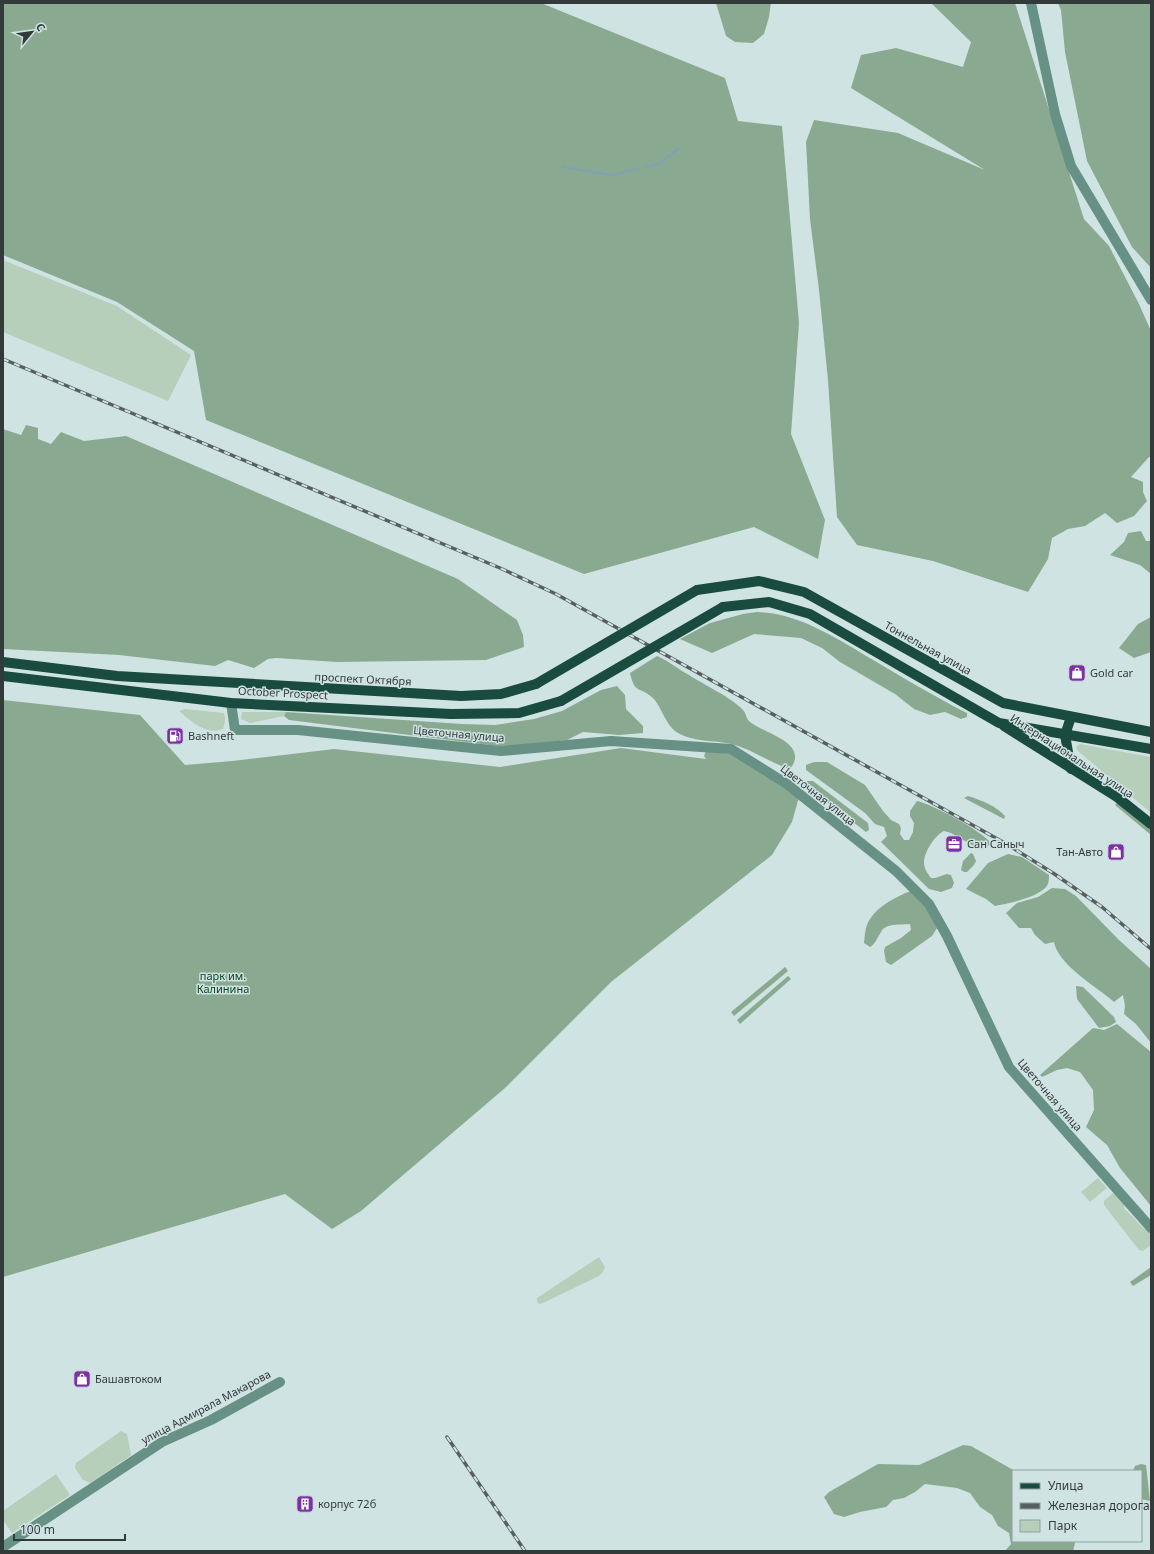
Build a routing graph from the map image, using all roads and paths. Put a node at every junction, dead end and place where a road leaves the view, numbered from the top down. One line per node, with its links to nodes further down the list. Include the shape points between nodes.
1 (1031, 3): 2 (street, via 1055,114 1071,166)
2 (1151, 300)
3 (697, 590): 4 (main road, проспект Октября, bridge, via 536,684 501,694 461,696 117,676); 7 (main road, Тоннельная улица, via 759,582 804,592 1003,703)
4 (3, 662)
5 (3, 676): 6 (main road, October Prospect)
6 (231, 703): 8 (main road, October Prospect, bridge, via 451,714 519,713 561,701 723,607 769,602 810,614); 14 (street, Цветочная улица, via 235,730 298,730 501,751 611,741 731,748 787,784 896,871 930,904 1009,1067)
7 (1071, 716): 9 (main road, Тоннельная улица); 10 (main road)
8 (999, 723): 10 (main road); 12 (main road, Интернациональная улица)
9 (1151, 732)
10 (1065, 734): 11 (main road); 12 (main road)
11 (1151, 750)
12 (1071, 769): 13 (main road, Интернациональная улица, via 1117,797)
13 (1151, 824)
14 (1151, 1228)
15 (280, 1382): 16 (street, улица Адмирала Макарова, via 211,1420 162,1442)
16 (3, 1547)

